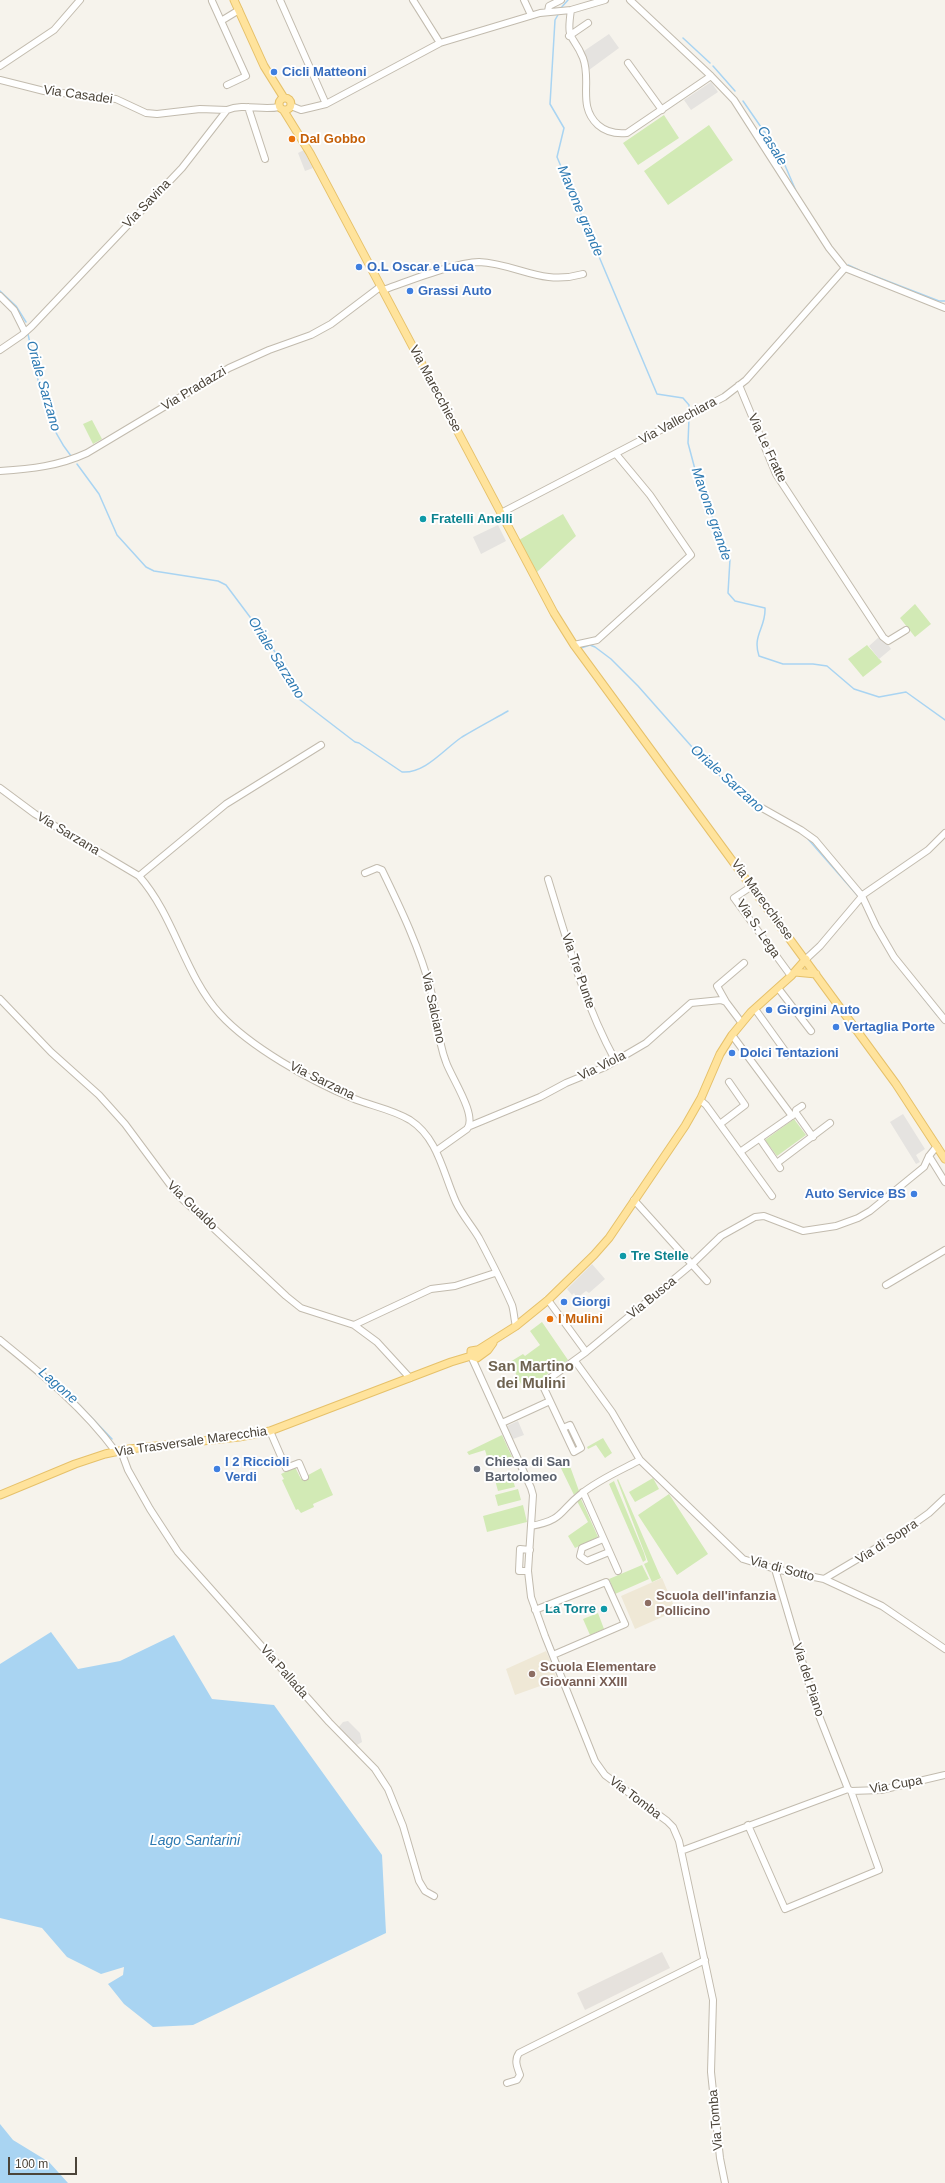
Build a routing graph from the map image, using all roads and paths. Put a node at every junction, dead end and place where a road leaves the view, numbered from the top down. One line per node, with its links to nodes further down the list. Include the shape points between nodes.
1 (80, 0): 19 (street, via 54,30)
2 (234, 0): 10 (main road, Via Marecchiese)
3 (280, 0): 23 (street)
4 (413, 0): 17 (street)
5 (524, 0): 13 (street)
6 (561, 0): 12 (street, via 549,6)
7 (605, 0): 11 (street)
8 (630, 0): 20 (street)
9 (212, 1): 14 (street)
10 (239, 10): 14 (street); 24 (main road, Via Marecchiese)
11 (571, 10): 12 (street); 16 (street)
12 (550, 11): 13 (street)
13 (531, 15): 17 (street)
14 (221, 21): 22 (street, via 246,76)
15 (588, 23): 16 (street)
16 (569, 36): 27 (street, via 583,58 586,106 594,121 600,126 618,134 627,133)
17 (440, 43): 23 (street)
18 (628, 63): 27 (street)
19 (0, 66)
20 (711, 76): 27 (street); 29 (street, via 734,100 829,248)
21 (0, 80): 26 (street, Via Casadei, via 44,91 116,99 146,113)
22 (227, 85)
23 (326, 104): 24 (street, via 300,110)
24 (284, 105): 25 (street, via 270,109); 31 (main road, Via Marecchiese)
25 (248, 107): 26 (street); 28 (street)
26 (227, 110): 34 (street, Via Savina, via 182,168)
27 (662, 110)
28 (265, 159)
29 (845, 268): 33 (street); 36 (street)
30 (584, 274): 31 (street, Via Pradazzi, via 550,279 479,262 464,264)
31 (382, 289): 38 (street, Via Pradazzi, via 312,335 229,368 87,453 51,466); 39 (main road, Via Marecchiese)
32 (0, 296): 34 (street, via 14,310)
33 (945, 308)
34 (25, 332): 35 (street, Via Savina)
35 (0, 350)
36 (739, 385): 37 (street, Via Vallechiara, via 724,397); 40 (street, Via Le Fratte, via 776,474 883,636 888,641)
37 (616, 454): 39 (street, Via Vallechiara); 41 (street, via 650,495 691,555 597,640)
38 (0, 471)
39 (501, 513): 41 (main road, Via Marecchiese, via 554,613)
40 (906, 630)
41 (574, 645): 49 (main road, Via Marecchiese)
42 (321, 745): 47 (street, via 226,804)
43 (0, 788): 47 (street, Via Sarzana, via 35,814)
44 (762, 808): 50 (street, via 815,840)
45 (945, 833): 50 (street, via 928,850)
46 (365, 873): 71 (street, Via Salciano, via 376,868 382,870 416,946 432,993 439,1041 446,1063 470,1115)
47 (139, 876): 75 (street, Via Sarzana, via 150,888 192,972 220,1014 280,1061 353,1098 410,1120 422,1130)
48 (548, 879): 64 (street, Via Tre Punte, via 574,964 594,1018)
49 (752, 886): 51 (main road, Via Marecchiese); 53 (street, Via S. Lega, via 734,898)
50 (862, 896): 51 (street); 59 (street, via 894,957)
51 (806, 959): 53 (main road); 54 (main road, Via Marecchiese)
52 (744, 963): 57 (street, via 717,986)
53 (793, 974): 54 (main road); 55 (main road)
54 (816, 974): 74 (main road, Via Marecchiese)
55 (778, 988): 58 (main road); 61 (street)
56 (0, 999): 88 (street, Via Gualdo, via 120,1118 177,1194 286,1296 301,1308)
57 (726, 1002): 60 (street); 64 (street, Via Viola, via 712,999 691,1003 646,1044)
58 (755, 1009): 60 (main road); 63 (street)
59 (945, 1020)
60 (741, 1022): 62 (main road)
61 (810, 1031)
62 (732, 1035): 66 (main road, via 720,1054); 68 (street)
63 (788, 1055)
64 (615, 1060): 71 (street, Via Viola, via 540,1097)
65 (729, 1082): 70 (street, via 745,1105)
66 (700, 1100): 70 (street); 81 (main road)
67 (802, 1106): 68 (street)
68 (794, 1114): 72 (street); 73 (street)
69 (830, 1123): 72 (street)
70 (720, 1124): 76 (street)
71 (470, 1126): 75 (street)
72 (813, 1137): 73 (street, via 779,1166)
73 (760, 1139): 76 (street)
74 (941, 1148): 77 (street, Via Busca); 78 (main road, Via Marecchiese)
75 (436, 1151): 84 (street, Via Sarzana, via 456,1203 478,1237)
76 (740, 1152): 80 (street)
77 (929, 1156): 79 (street); 83 (street, Via Busca, via 924,1167 858,1218 836,1226 803,1231 770,1218 755,1217 721,1236)
78 (945, 1159)
79 (945, 1182)
80 (772, 1196)
81 (634, 1200): 83 (street); 87 (main road, via 594,1256)
82 (945, 1250): 86 (street)
83 (691, 1265): 85 (street); 91 (street, Via Busca)
84 (495, 1273): 88 (street, via 455,1286 432,1289); 89 (street, Via Sarzana, via 511,1304)
85 (707, 1281)
86 (886, 1285)
87 (548, 1300): 89 (main road); 91 (street)
88 (354, 1325): 94 (street, Via Gualdo, via 377,1342)
89 (516, 1326): 92 (main road, Via Trasversale Marecchia, via 499,1337 488,1350)
90 (0, 1340): 99 (street, Via Pallada, via 60,1389)
91 (586, 1352): 93 (street, Via Busca)
92 (475, 1355): 94 (main road, Via Trasversale Marecchia); 96 (street, Via Tomba, via 477,1372)
93 (575, 1361): 95 (street, Via Busca, via 542,1384); 100 (street, via 612,1412)
94 (410, 1378): 98 (main road, Via Trasversale Marecchia)
95 (550, 1401): 96 (street); 97 (street)
96 (502, 1423): 105 (street, Via Tomba, via 533,1495)
97 (563, 1428)
98 (270, 1432): 99 (main road, Via Trasversale Marecchia); 101 (street, via 286,1468 299,1463)
99 (119, 1451): 103 (main road, Via Trasversale Marecchia, via 75,1464); 120 (street, Via Pallada, via 146,1503 178,1552 329,1722 375,1769 388,1789 403,1826 419,1881 424,1891)
100 (640, 1460): 102 (street); 109 (street, Via di Sotto, via 743,1559)
101 (305, 1477)
102 (583, 1492): 105 (street, via 561,1515 543,1524); 106 (street)
103 (0, 1495)
104 (945, 1498): 112 (street, Via di Sopra, via 898,1535)
105 (531, 1526): 107 (street, Via Tomba)
106 (603, 1539): 108 (street); 108 (street, via 582,1548 580,1556 587,1561)
107 (530, 1550): 110 (street, Via Tomba); 110 (street, via 520,1550 519,1571)
108 (609, 1552): 111 (street)
109 (774, 1569): 112 (street, Via di Sotto); 117 (street, Via del Piano, via 816,1708)
110 (528, 1571): 113 (street, Via Tomba)
111 (618, 1571)
112 (824, 1579): 114 (street, Via di Sotto, via 882,1606)
113 (535, 1610): 115 (street, Via Tomba); 115 (street, via 606,1582 625,1624)
114 (945, 1649)
115 (553, 1655): 119 (street, Via Tomba, via 599,1766 605,1775 671,1826)
116 (945, 1776): 117 (street, Via Cupa, via 881,1790)
117 (850, 1790): 118 (street, Via Cupa); 118 (street, Via del Piano, via 878,1870 785,1909)
118 (748, 1826): 119 (street, Via Cupa)
119 (681, 1851): 121 (street, Via Tomba)
120 (434, 1896)
121 (705, 1960): 122 (street, via 519,2053 516,2063 520,2075 517,2080); 123 (street, Via Tomba, via 713,2000 711,2072)
122 (507, 2083)
123 (725, 2183)

